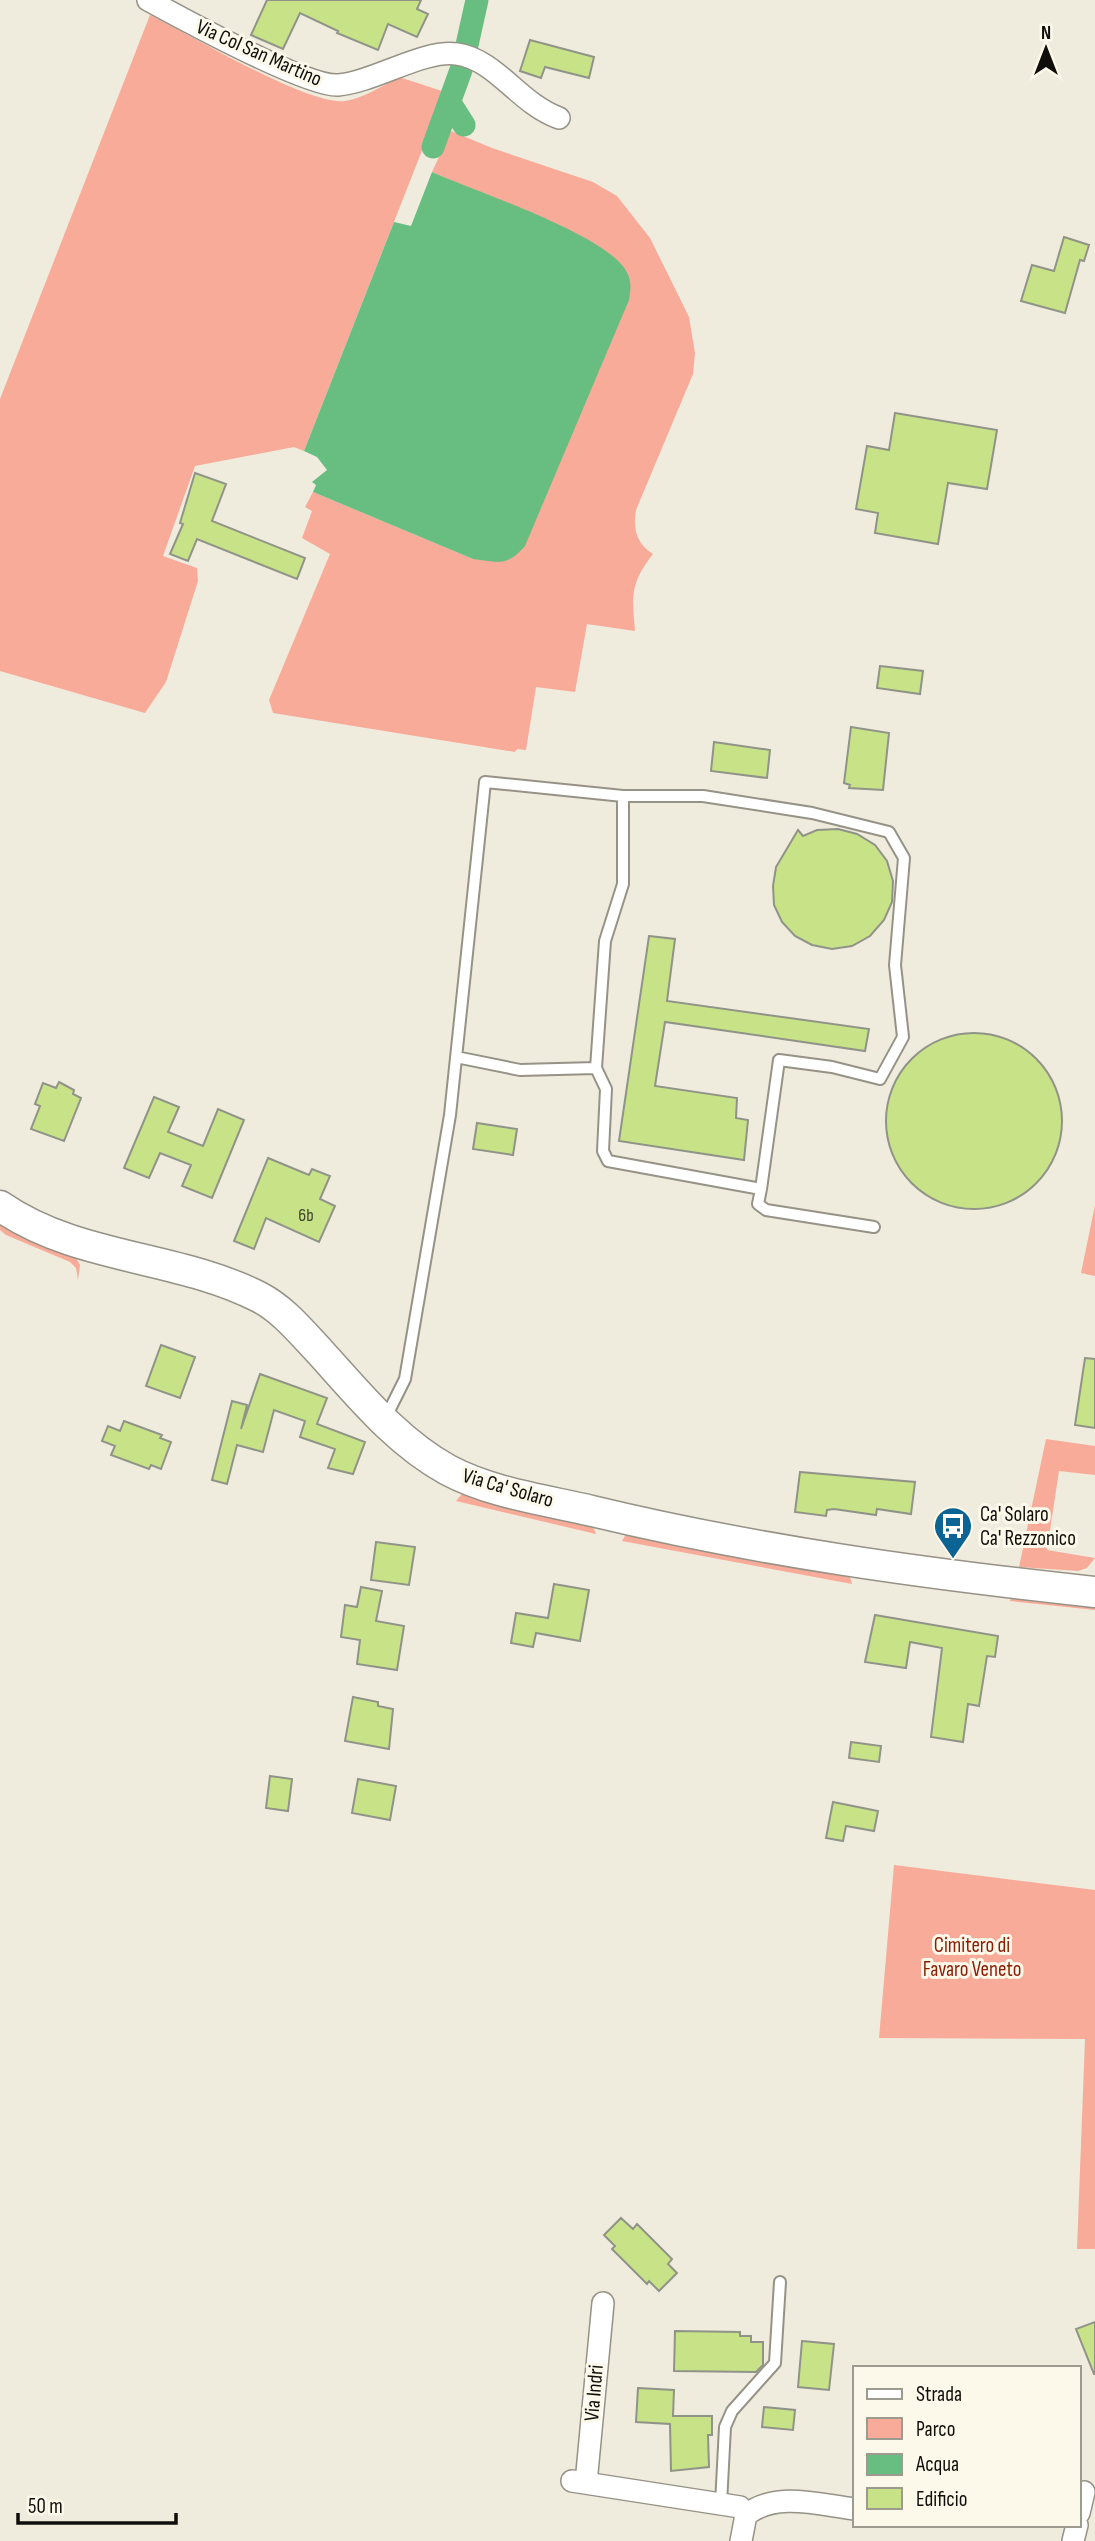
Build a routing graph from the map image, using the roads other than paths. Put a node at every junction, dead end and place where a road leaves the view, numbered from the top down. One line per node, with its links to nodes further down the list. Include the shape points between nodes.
1 (148, 0): 2 (street, Via Col San Martino, via 261,57 335,85 453,53 479,59 538,110)
2 (559, 118)
3 (623, 796): 4 (lane, via 485,782); 5 (lane, via 623,884 606,941); 6 (lane, via 703,796 812,813 889,832 904,858 895,965 903,1037 880,1079 779,1060)
4 (456, 1057): 5 (lane, via 520,1070); 9 (lane, via 405,1379)
5 (596, 1068): 6 (lane, via 606,1089 603,1151 608,1161)
6 (761, 1189): 8 (lane, via 758,1204 766,1210)
7 (0, 1206): 9 (street, Via Ca' Solaro, via 28,1224 70,1241 209,1278 259,1298 298,1328)
8 (874, 1227)
9 (383, 1421): 10 (street, Via Ca' Solaro, via 452,1472 611,1516 862,1565)
10 (1095, 1592)
11 (780, 2282): 13 (lane, via 775,2363 732,2411 725,2427)
12 (603, 2303): 13 (street, Via Indri, via 579,2482)
13 (721, 2504): 15 (street, Via Indri, via 740,2507)
14 (853, 2509): 15 (street, via 776,2501 759,2505)
15 (746, 2515): 16 (street)
16 (741, 2541)

